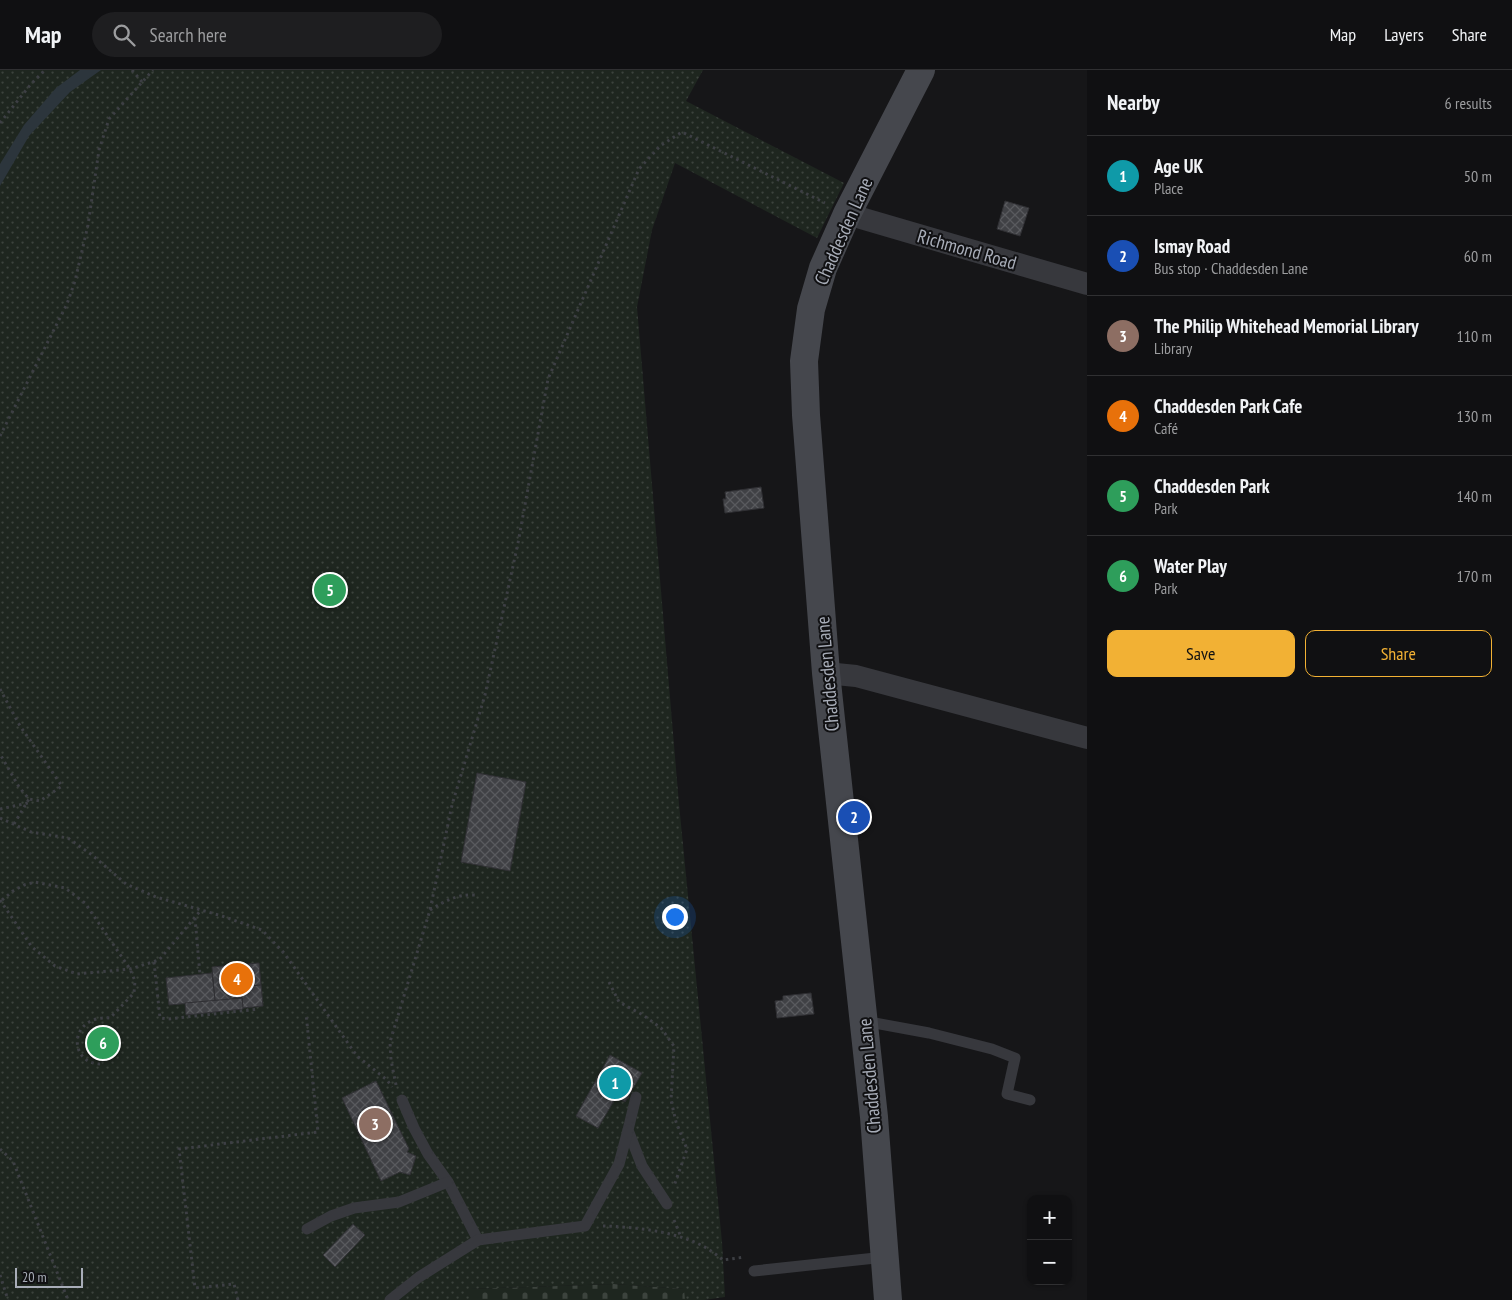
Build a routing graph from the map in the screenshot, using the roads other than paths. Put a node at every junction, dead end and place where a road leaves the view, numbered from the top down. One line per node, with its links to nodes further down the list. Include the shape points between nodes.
1 (921, 70): 2 (street, Chaddesden Lane)
2 (847, 214): 3 (street, Richmond Road); 4 (street, Chaddesden Lane, via 823,268 811,309 804,361)
3 (1087, 284)
4 (826, 673): 5 (street, via 856,676); 6 (street, Chaddesden Lane)
5 (1087, 738)
6 (864, 1021): 9 (lane, via 929,1033 1016,1058 1006,1094); 15 (street, Chaddesden Lane)
7 (636, 1097): 10 (lane)
8 (402, 1100): 11 (lane, via 428,1154)
9 (1030, 1100)
10 (628, 1130): 12 (lane, via 642,1166); 14 (lane, via 619,1164 585,1226)
11 (448, 1182): 13 (lane, via 399,1202 354,1208); 14 (lane)
12 (667, 1204)
13 (307, 1228)
14 (478, 1240): 17 (lane, via 419,1277)
15 (885, 1257): 16 (lane); 18 (street, Chaddesden Lane)
16 (754, 1271)
17 (390, 1300)
18 (888, 1300)

